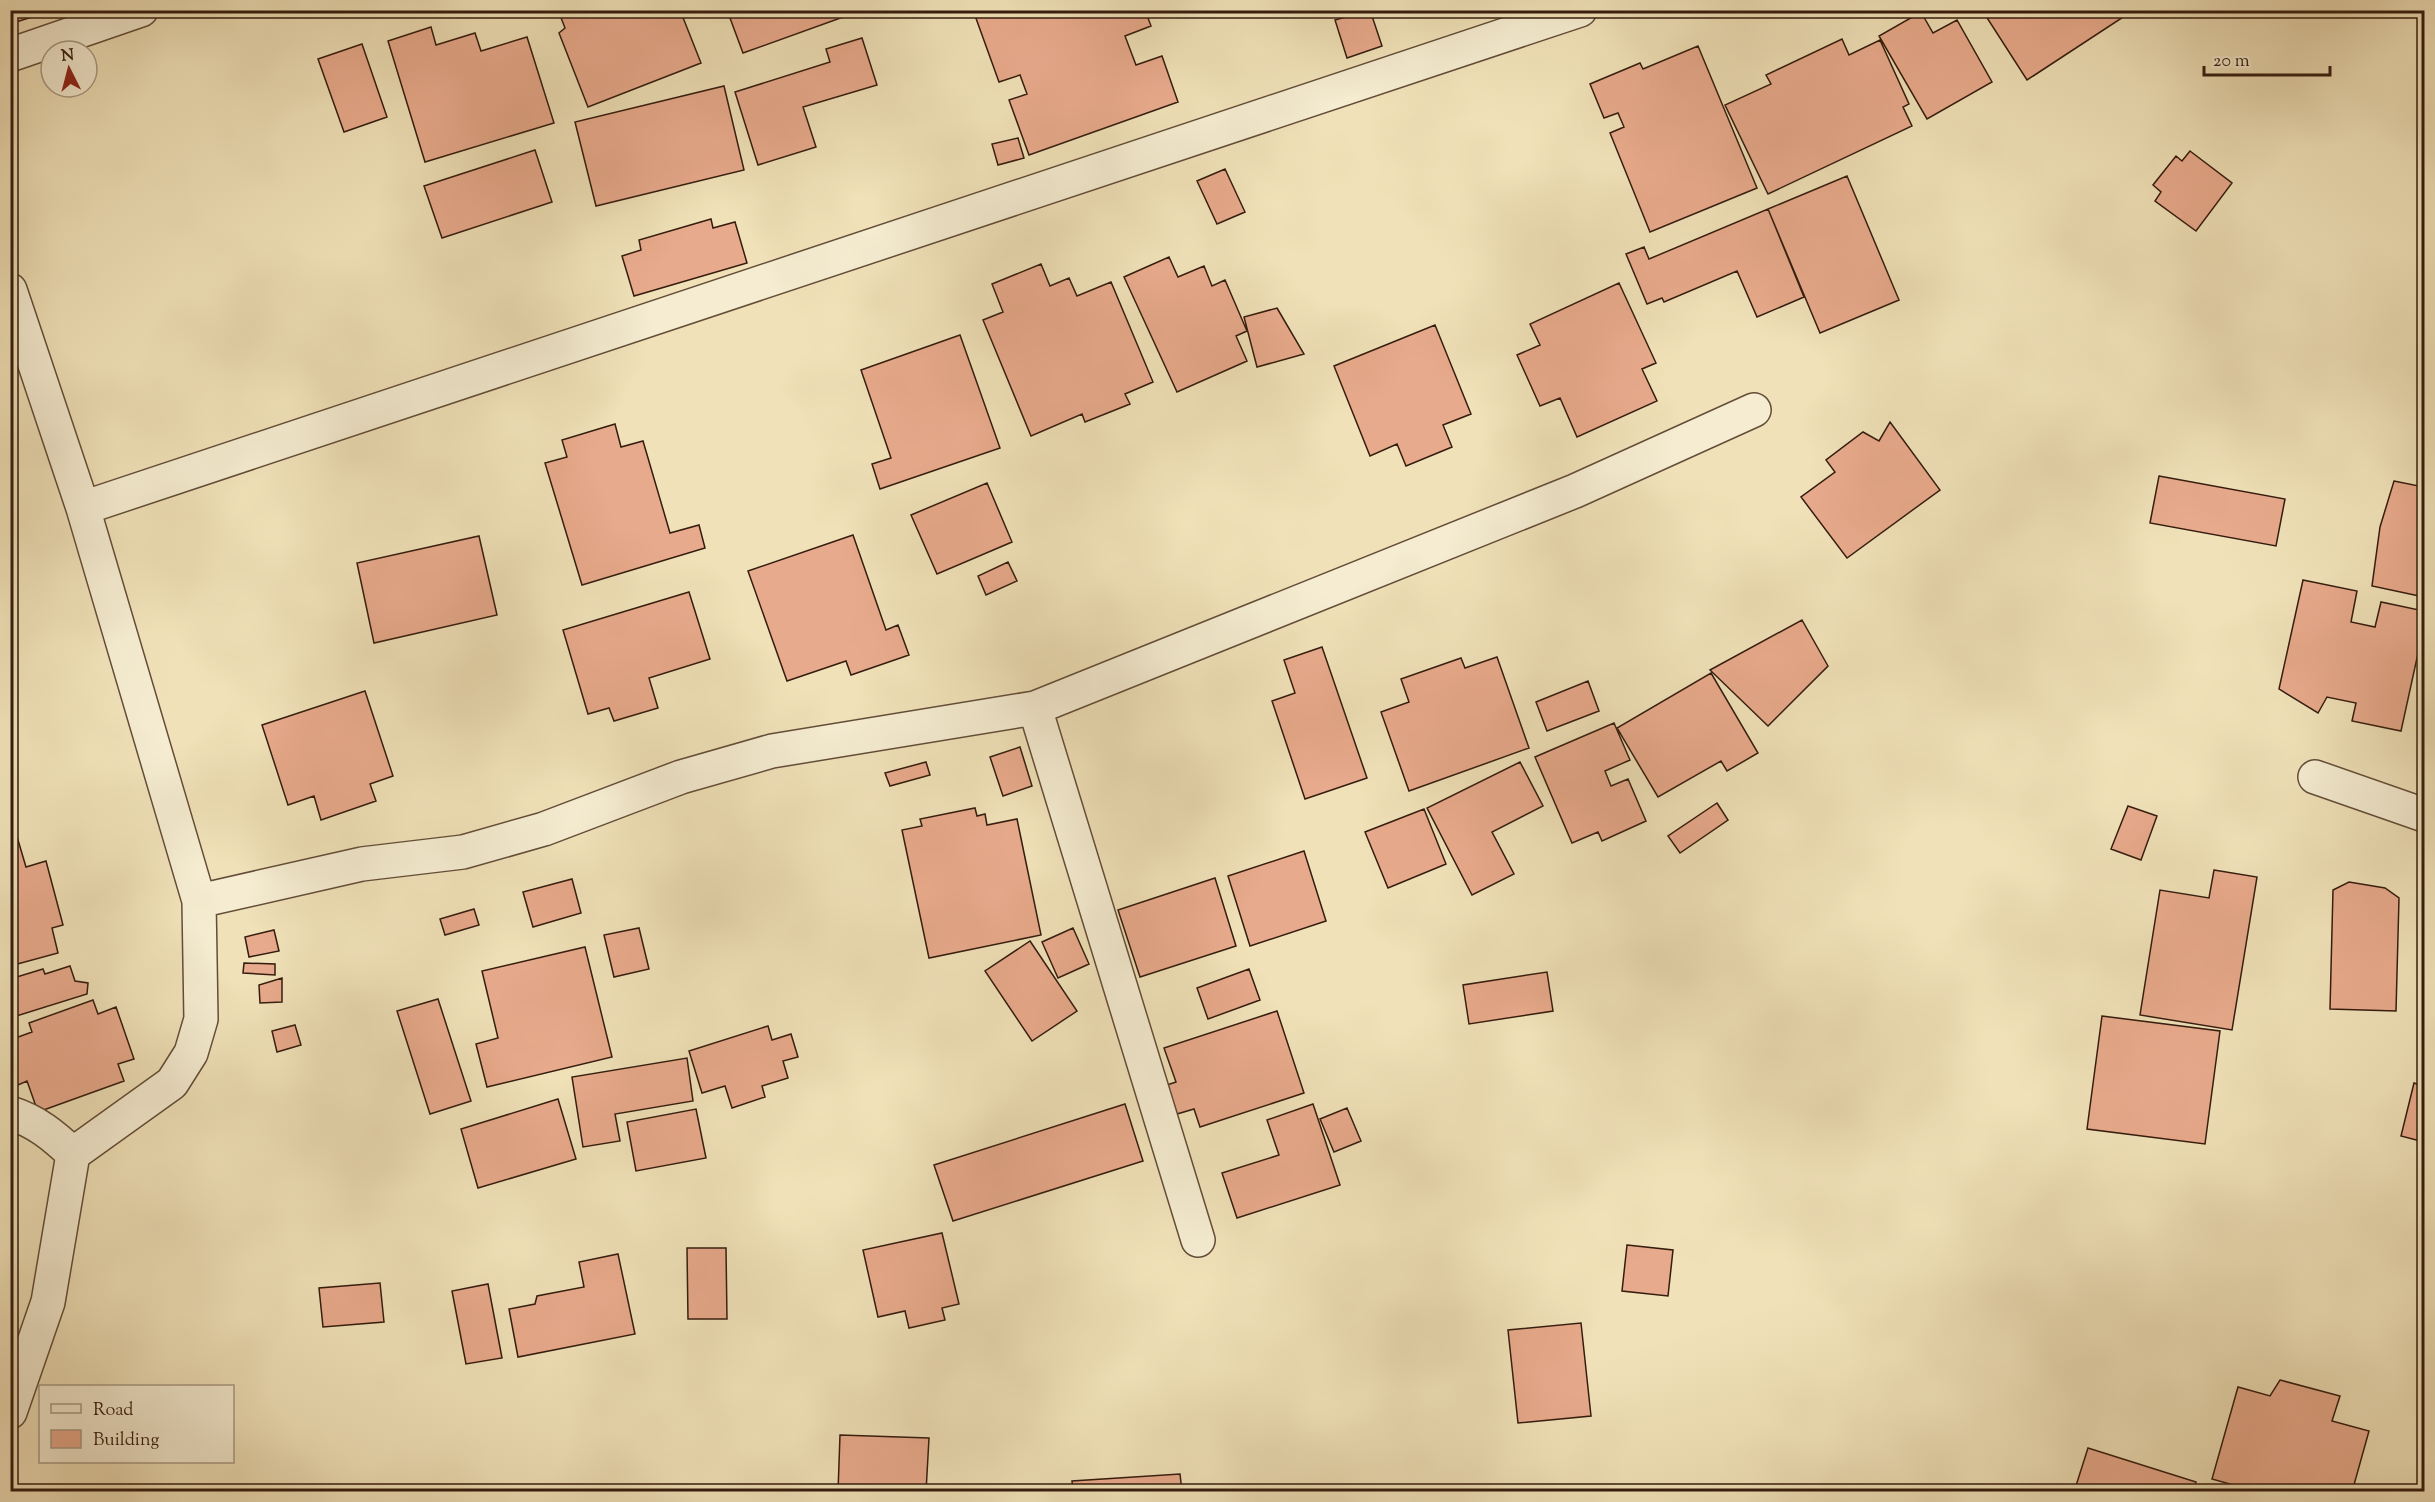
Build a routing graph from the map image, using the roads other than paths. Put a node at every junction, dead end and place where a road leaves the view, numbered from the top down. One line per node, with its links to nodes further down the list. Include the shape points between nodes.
1 (141, 10): 3 (street)
2 (1580, 10): 6 (street)
3 (10, 55)
4 (10, 290): 6 (street)
5 (1754, 410): 7 (street, via 1575,491)
6 (83, 508): 10 (street)
7 (1035, 708): 10 (street, via 772,751 681,777 544,829 463,852 362,864); 13 (street)
8 (2314, 777): 9 (street)
9 (2424, 815)
10 (199, 901): 12 (street, via 201,1019 191,1053 172,1083)
11 (10, 1113): 12 (street, via 50,1132)
12 (73, 1154): 14 (street, via 48,1302)
13 (1198, 1240)
14 (10, 1412)

